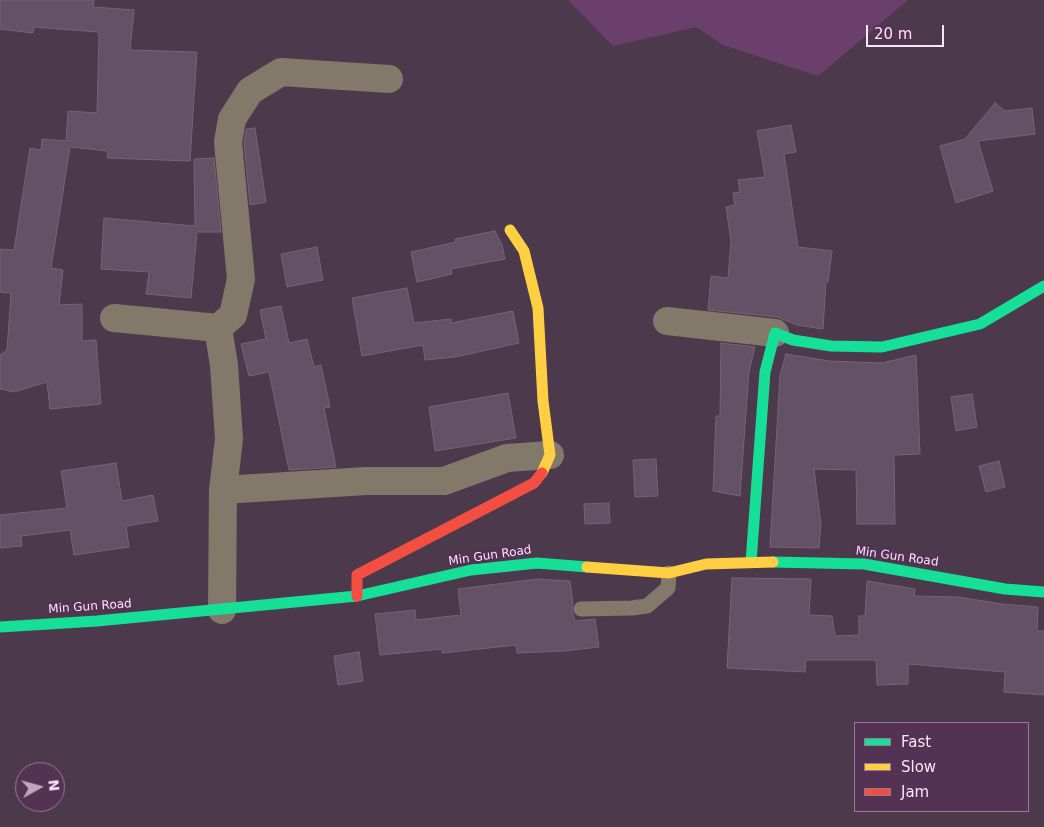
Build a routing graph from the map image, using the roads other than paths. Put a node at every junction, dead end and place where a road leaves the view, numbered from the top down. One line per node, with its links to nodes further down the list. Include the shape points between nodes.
1 (389, 79): 6 (street, via 281,72 250,91 232,118 228,142 241,279 233,316)
2 (510, 230): 8 (street, via 524,251 538,308 543,401)
3 (1044, 286): 7 (street, via 980,324 882,347 831,346 793,340)
4 (114, 318): 6 (street)
5 (667, 320): 7 (street)
6 (218, 328): 9 (street, via 229,439)
7 (775, 333): 10 (street, via 765,372)
8 (550, 455): 9 (street, via 507,458 444,481 366,481); 13 (street, via 534,483 357,575)
9 (223, 490): 14 (street)
10 (751, 562): 11 (street, Min Gun Road, via 706,564); 12 (street, Min Gun Road, via 864,564 1005,589)
11 (669, 572): 13 (street, Min Gun Road, via 536,563 471,570); 15 (lane, via 668,588 647,606)
12 (1044, 592)
13 (357, 596): 14 (street, Min Gun Road)
14 (222, 610): 16 (street, Min Gun Road)
15 (581, 610)
16 (0, 627)

